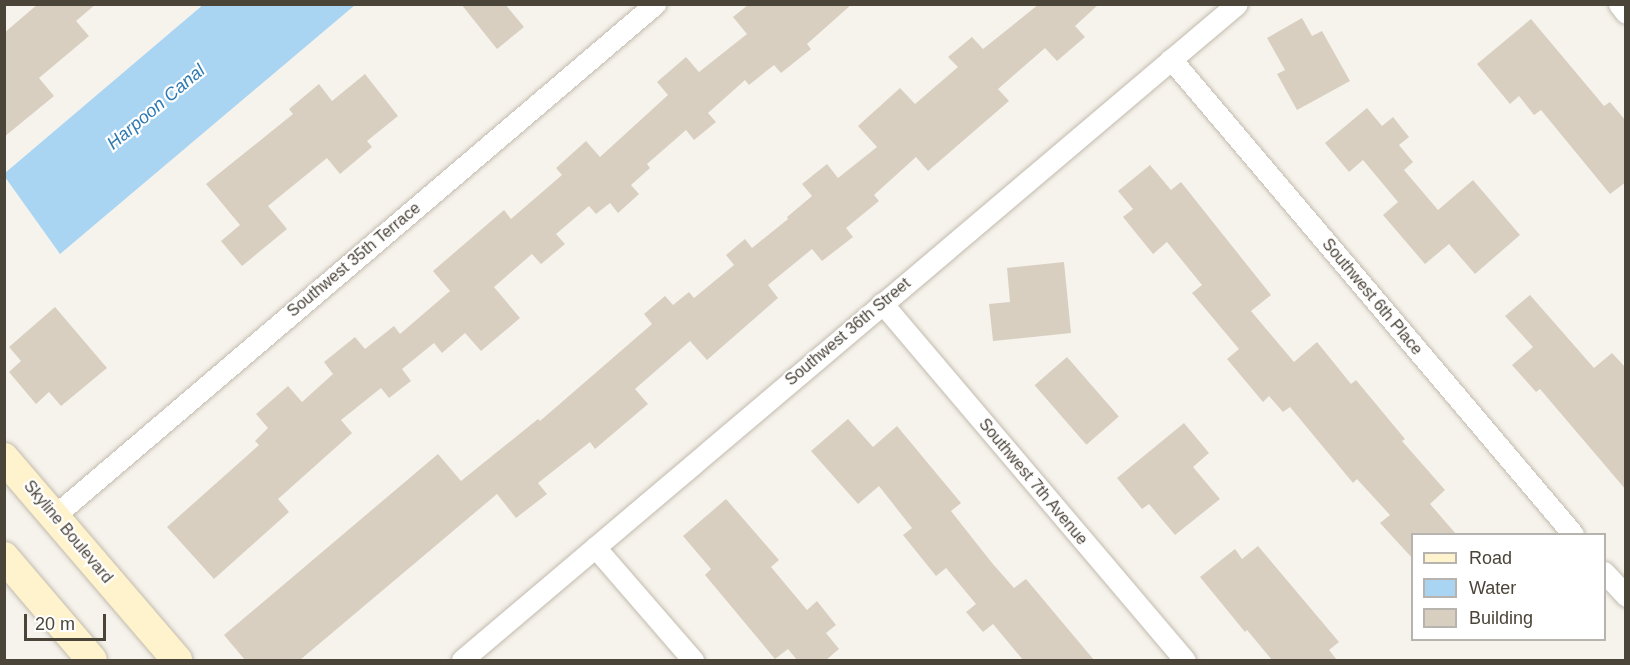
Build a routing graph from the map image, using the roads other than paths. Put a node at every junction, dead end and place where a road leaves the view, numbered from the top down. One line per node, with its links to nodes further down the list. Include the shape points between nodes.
1 (655, 4): 8 (street, Southwest 35th Terrace)
2 (1237, 4): 5 (street, Southwest 36th Street)
3 (1619, 4): 4 (street)
4 (1626, 13)
5 (1171, 59): 6 (street, Southwest 36th Street); 9 (street, Southwest 6th Place)
6 (882, 303): 10 (street, Southwest 36th Street); 18 (street, Southwest 7th Avenue)
7 (4, 458): 8 (street, Skyline Boulevard)
8 (54, 516): 15 (street, Skyline Boulevard)
9 (1572, 533)
10 (595, 547): 16 (street, Southwest 36th Street); 17 (street)
11 (4, 557): 14 (street)
12 (1606, 573): 13 (street)
13 (1626, 596)
14 (92, 660)
15 (177, 660)
16 (462, 660)
17 (693, 660)
18 (1185, 660)

